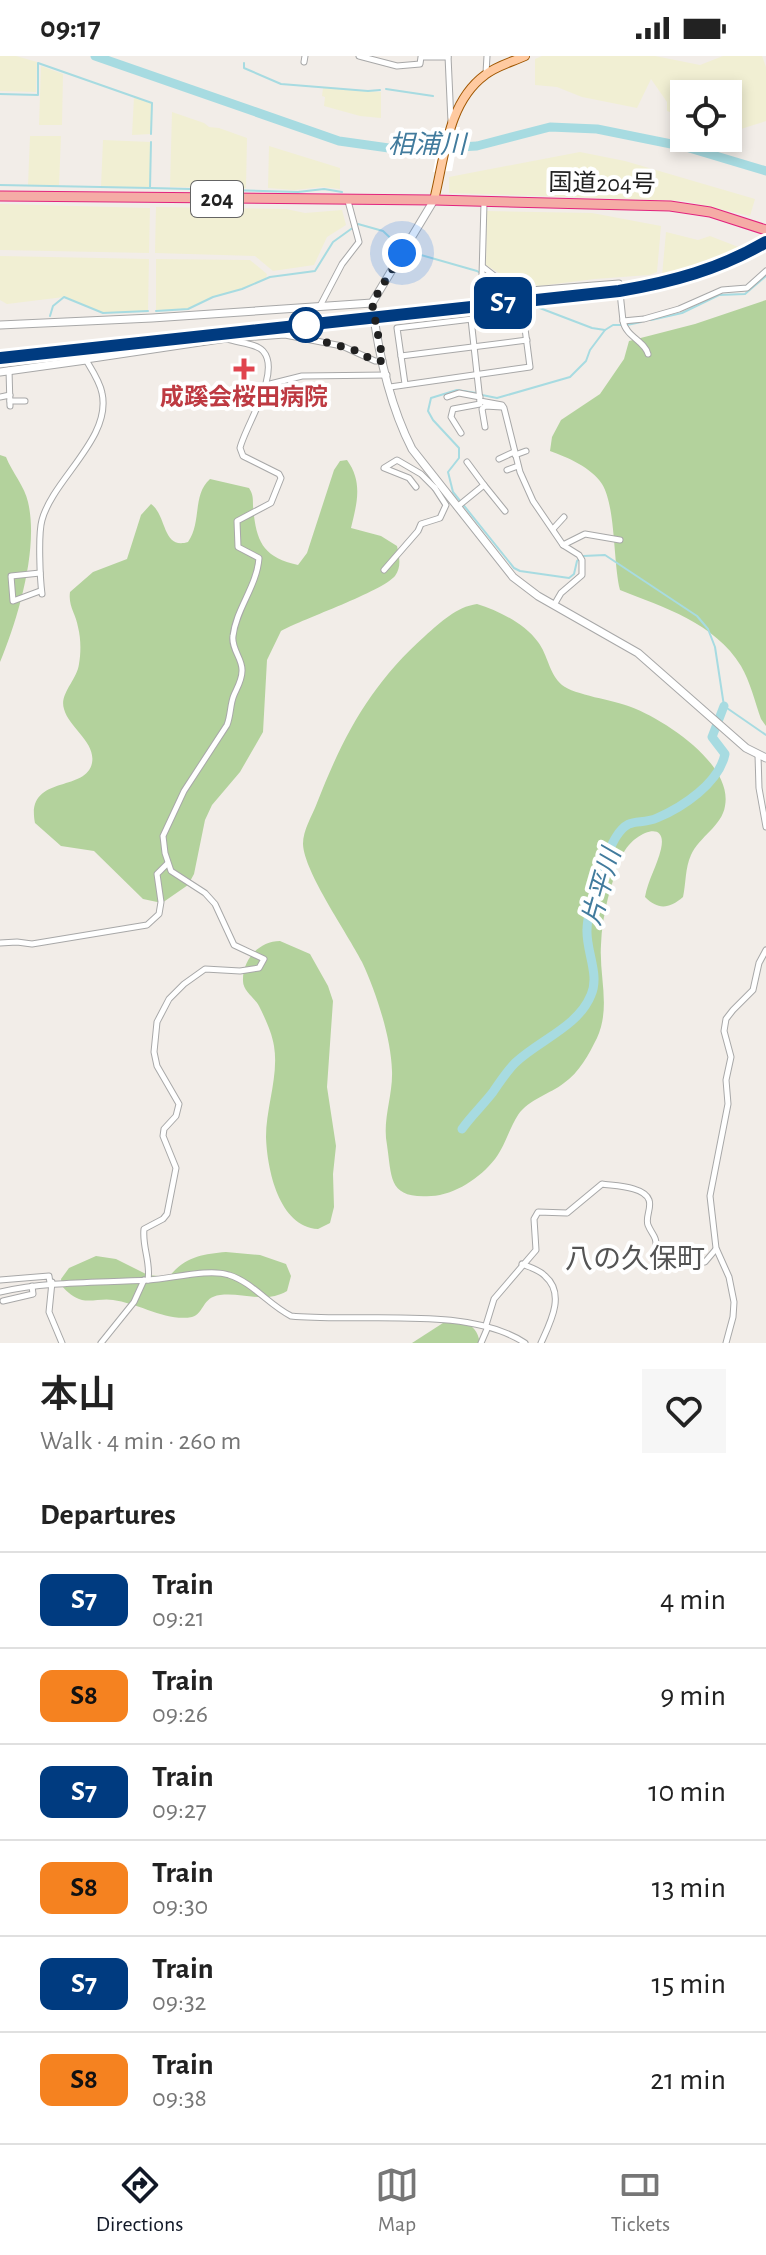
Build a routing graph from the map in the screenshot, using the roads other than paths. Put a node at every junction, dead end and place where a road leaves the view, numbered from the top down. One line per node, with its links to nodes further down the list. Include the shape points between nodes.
1 (359, 56): 6 (street)
2 (387, 56): 6 (street)
3 (448, 56): 6 (street, via 421,57 420,64); 8 (street)
4 (487, 56): 7 (street)
5 (525, 56): 7 (main road)
6 (387, 64)
7 (486, 74): 8 (main road, via 469,90)
8 (451, 127): 10 (main road)
9 (0, 196): 11 (highway, 204)
10 (434, 200): 11 (highway, 204); 12 (highway, 国道204号 / 204); 17 (street)
11 (348, 201): 18 (street, via 359,242)
12 (484, 202): 13 (highway, 国道204号 / 204, via 670,206); 14 (street)
13 (766, 230)
14 (483, 267): 16 (street); 20 (street, via 501,281 530,290 619,283)
15 (766, 271): 20 (street, via 747,288)
16 (486, 298)
17 (372, 303): 18 (street); 28 (street)
18 (320, 307): 21 (street)
19 (471, 319): 23 (street, via 523,313); 24 (street); 26 (street, via 397,328)
20 (623, 323): 25 (street)
21 (0, 325)
22 (227, 339): 27 (street); 28 (street, via 285,335); 34 (street, via 263,350)
23 (527, 340): 24 (street); 31 (street, via 530,367)
24 (475, 347): 26 (street); 31 (street)
25 (648, 354)
26 (401, 356): 33 (street)
27 (86, 360): 29 (street); 60 (street, via 99,384 103,407 94,436 41,523)
28 (383, 361): 32 (street)
29 (9, 370): 30 (street); 39 (street)
30 (0, 372)
31 (478, 374): 33 (street); 38 (street)
32 (387, 375): 34 (street, via 302,376); 35 (street)
33 (405, 384): 35 (street)
34 (266, 385): 64 (street, via 240,448 243,456 281,478 271,503 237,521 238,547 259,558 233,633 243,670 227,725 184,791 163,836)
35 (390, 387): 51 (street, via 404,434)
36 (0, 397): 39 (street)
37 (447, 397): 38 (street)
38 (480, 397): 41 (street); 43 (street, via 480,404 453,409 451,417)
39 (10, 401): 40 (street)
40 (25, 401)
41 (503, 407): 42 (street, via 482,409); 45 (street)
42 (485, 427)
43 (461, 433)
44 (526, 451): 45 (street)
45 (514, 453): 46 (street); 48 (street)
46 (499, 459)
47 (467, 462): 50 (street)
48 (518, 466): 49 (street); 56 (street)
49 (507, 470)
50 (484, 485): 53 (street); 54 (street)
51 (437, 486): 52 (street, via 397,460 384,468 409,478); 53 (street); 59 (street, via 446,505 440,518 421,524)
52 (416, 487)
53 (460, 505): 61 (street, via 513,577)
54 (505, 511)
55 (564, 517): 56 (street)
56 (553, 529): 58 (street)
57 (620, 540): 58 (street, via 585,534)
58 (563, 545): 61 (street, via 581,557 582,575)
59 (384, 570)
60 (40, 573): 60 (street, via 41,592 13,601 11,576)
61 (554, 605): 62 (street, via 638,653)
62 (762, 757): 63 (street, via 759,788)
63 (766, 827)
64 (167, 864): 65 (street, via 157,874 159,914 147,925 32,944); 70 (street, via 215,904 234,945 264,959 259,968 205,969 169,999 157,1022 157,1066 179,1104 163,1136 176,1168 167,1214 144,1229 150,1268)
65 (0, 943)
66 (766, 950): 67 (street, via 753,990 726,1019 731,1057 728,1104 710,1196)
67 (716, 1248): 68 (street, via 705,1262 696,1263 661,1254 648,1225 646,1195 602,1184 567,1213 538,1212 536,1250); 81 (street, via 734,1302)
68 (522, 1264): 75 (street, via 494,1299); 80 (street, via 547,1277 555,1292)
69 (0, 1280): 71 (street, via 49,1276)
70 (146, 1280): 71 (street); 75 (street, via 228,1274 291,1316 465,1321); 77 (street)
71 (51, 1282): 72 (street); 76 (street, via 49,1312)
72 (32, 1286): 73 (street); 74 (street, via 33,1294)
73 (0, 1292)
74 (3, 1301)
75 (487, 1329): 78 (street); 79 (street)
76 (62, 1343)
77 (101, 1343)
78 (481, 1343)
79 (525, 1343)
80 (541, 1343)
81 (726, 1343)

